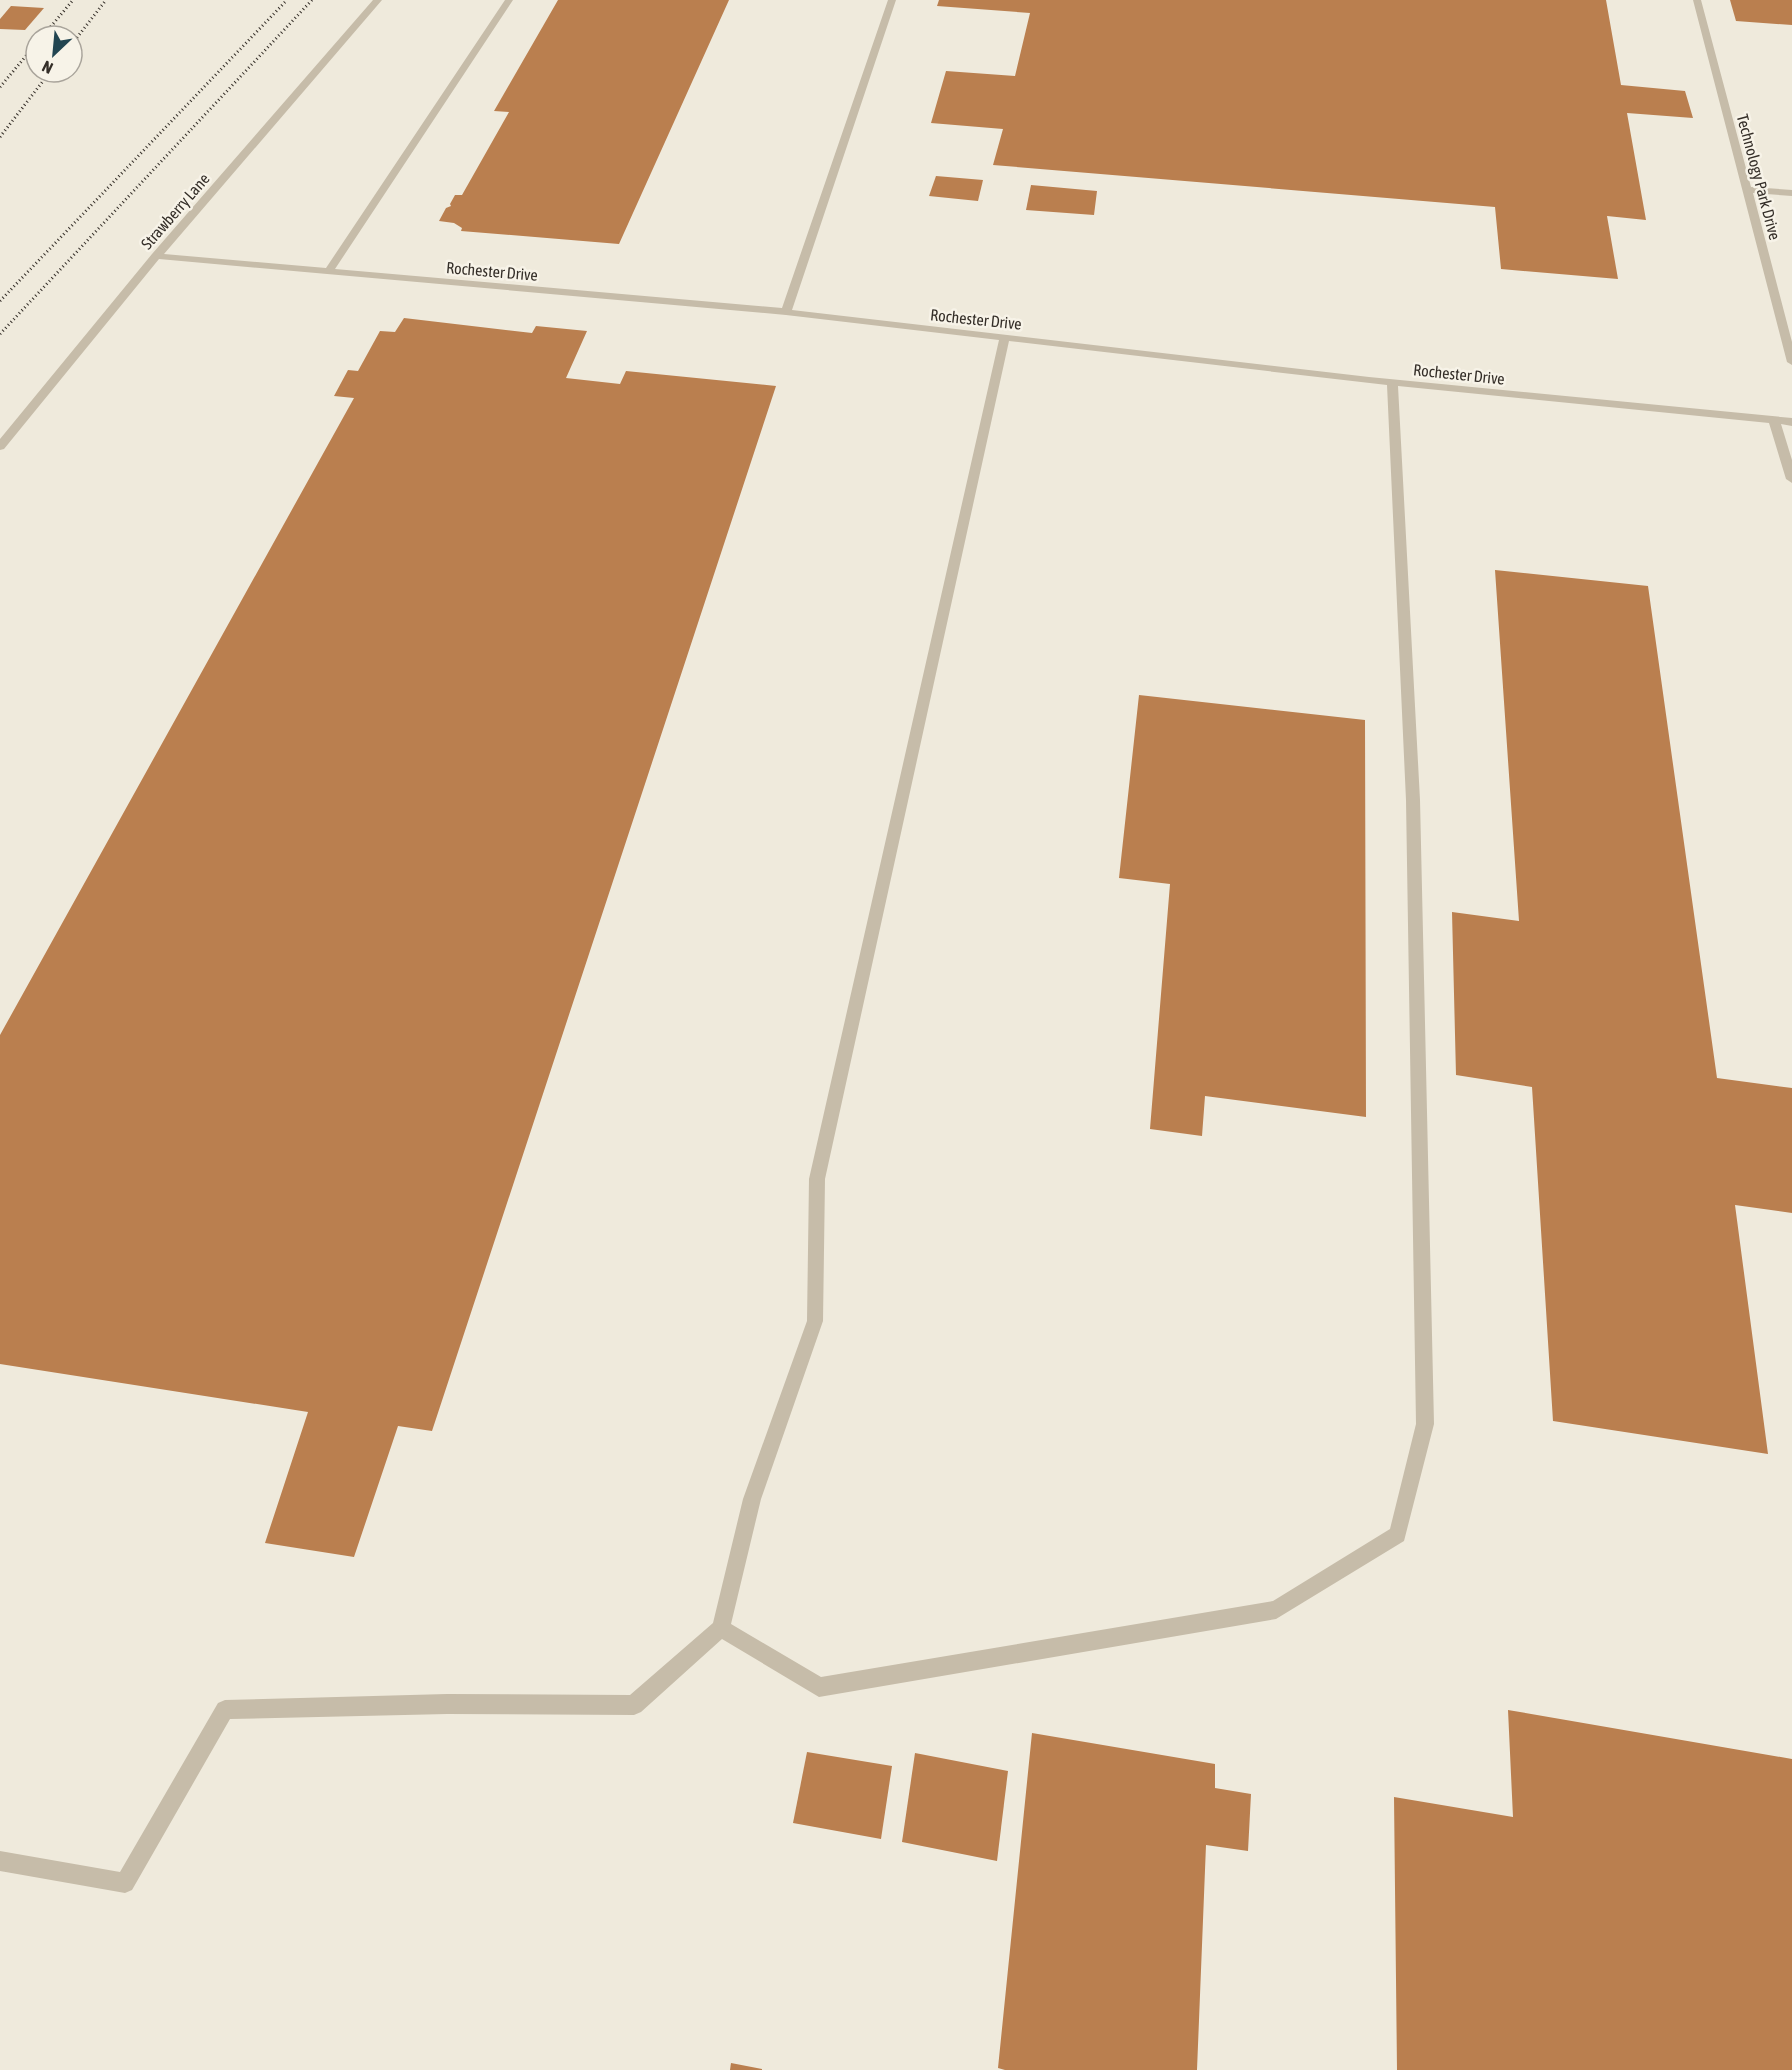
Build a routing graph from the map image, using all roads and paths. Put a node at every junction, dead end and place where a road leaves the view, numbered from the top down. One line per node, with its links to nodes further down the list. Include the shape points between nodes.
1 (378, 0): 7 (street, Strawberry Lane)
2 (509, 0): 8 (street)
3 (892, 0): 9 (street)
4 (1697, 0): 5 (street, Technology Park Drive)
5 (1747, 190): 6 (street); 11 (street, Technology Park Drive)
6 (1792, 193)
7 (156, 256): 8 (street, Rochester Drive); 15 (street, Strawberry Lane)
8 (328, 272): 9 (street, Rochester Drive)
9 (786, 312): 10 (street, Rochester Drive)
10 (1005, 337): 12 (street, Rochester Drive); 17 (street, via 818,1179 815,1321 752,1499)
11 (1792, 362)
12 (1392, 382): 13 (street, Rochester Drive); 17 (street, via 1413,800 1425,1424 1398,1535 1276,1610 819,1687)
13 (1774, 420): 14 (street, Rochester Drive); 16 (street)
14 (1792, 422)
15 (0, 446)
16 (1792, 478)
17 (721, 1628): 18 (street, via 634,1705 447,1704 225,1710 125,1883)
18 (0, 1861)

